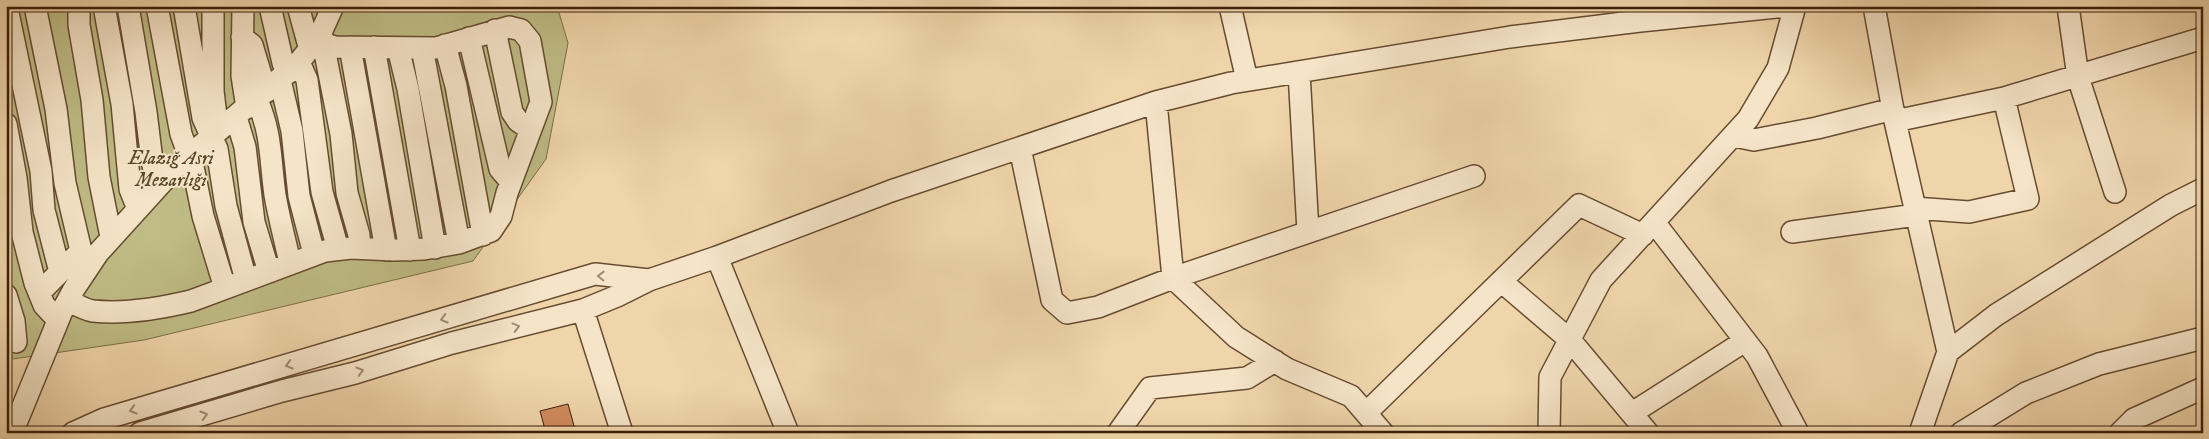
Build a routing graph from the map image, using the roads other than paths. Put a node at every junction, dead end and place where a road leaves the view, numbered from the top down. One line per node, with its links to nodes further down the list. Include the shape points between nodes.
1 (35, 6): 59 (street, via 56,109 65,183 81,252)
2 (79, 6): 49 (street, via 99,177)
3 (104, 6): 43 (street, via 122,104 130,189)
4 (128, 6): 40 (street)
5 (157, 6): 37 (street, via 180,134)
6 (184, 6): 29 (street, via 203,118)
7 (213, 6): 29 (street, via 215,113)
8 (242, 6): 29 (street, via 242,37 254,50)
9 (270, 6): 29 (street, via 283,64)
10 (298, 6): 29 (street)
11 (333, 6): 29 (street)
12 (1230, 6): 28 (street)
13 (1786, 6): 26 (street, via 1510,37)
14 (1795, 6): 35 (street, via 1778,68 1748,119)
15 (1874, 6): 32 (street)
16 (2068, 6): 27 (street)
17 (12, 11): 59 (street, via 41,171 44,210)
18 (495, 30): 19 (street); 34 (street, via 512,112); 34 (street, via 515,28 530,41 540,102)
19 (470, 38): 21 (street); 39 (street, via 500,169)
20 (2203, 38): 27 (street)
21 (445, 45): 25 (street); 48 (street, via 456,86)
22 (350, 47): 23 (street); 29 (street); 54 (street)
23 (374, 47): 24 (street); 55 (street)
24 (398, 48): 25 (street); 52 (street, via 408,88)
25 (422, 48): 50 (street)
26 (1299, 72): 28 (street); 46 (street)
27 (2078, 77): 30 (street); 42 (street)
28 (1247, 80): 31 (street)
29 (271, 86): 37 (street); 51 (street, via 326,58 343,148 347,193); 53 (street, via 307,80 322,192); 56 (street, via 292,131 299,196); 58 (street, via 265,118 278,212); 60 (street, via 245,147 254,222); 62 (street, via 217,148 226,206)
30 (2004, 98): 32 (street); 44 (street, via 2028,199 1969,212)
31 (1156, 102): 36 (street); 61 (street)
32 (1894, 115): 35 (street, via 1754,140); 44 (street)
33 (6, 124): 66 (street, via 22,232)
34 (530, 129): 39 (street)
35 (1734, 136): 45 (street)
36 (1020, 148): 57 (street, via 891,191); 61 (street, via 1052,300 1067,313 1098,307)
37 (188, 157): 40 (street); 65 (street)
38 (1474, 176): 46 (street)
39 (510, 182): 48 (street, via 498,222)
40 (158, 186): 43 (street)
41 (2203, 189): 76 (street, via 2171,205 1996,315)
42 (2115, 192)
43 (138, 209): 49 (street)
44 (1915, 211): 47 (street); 76 (street)
45 (1649, 228): 64 (street, via 1579,205); 72 (street, via 1601,280); 74 (street)
46 (1308, 232): 61 (street)
47 (1792, 232)
48 (483, 235): 50 (street)
49 (111, 237): 68 (street)
50 (460, 243): 52 (street)
51 (360, 248): 53 (street); 54 (street)
52 (435, 248): 55 (street)
53 (338, 249): 56 (street)
54 (386, 250): 55 (street)
55 (410, 250)
56 (314, 254): 58 (street)
57 (717, 257): 63 (street); 86 (street)
58 (290, 263): 60 (street)
59 (60, 272): 66 (street)
60 (269, 272): 62 (street)
61 (1173, 278): 77 (street, via 1236,337)
62 (246, 280): 65 (street)
63 (649, 280): 69 (street); 83 (street, one-way to 83, via 596,274 104,419)
64 (1501, 281): 72 (street); 79 (street)
65 (225, 288): 68 (street, via 191,301 140,310 92,311)
66 (39, 293): 70 (street, via 44,305)
67 (6, 295): 73 (street, via 14,321)
68 (68, 300): 70 (street)
69 (583, 310): 84 (street, one-way to 69, via 452,343); 85 (street)
70 (58, 320): 75 (street)
71 (2203, 338): 93 (street, via 2098,364 2026,394)
72 (1570, 340): 80 (street); 89 (street, via 1550,376)
73 (11, 341): 75 (street)
74 (1745, 341): 80 (street); 91 (street, via 1757,356)
75 (46, 349): 82 (street)
76 (1948, 352): 92 (street)
77 (1274, 361): 79 (street, via 1351,396); 87 (street, via 1247,378 1150,388)
78 (2203, 388): 94 (street, via 2134,419)
79 (1366, 413): 88 (street)
80 (1632, 414): 90 (street)
81 (6, 431): 82 (street)
82 (11, 433)
83 (73, 433)
84 (140, 433)
85 (622, 433)
86 (788, 433)
87 (1118, 433)
88 (1383, 433)
89 (1549, 433)
90 (1648, 433)
91 (1798, 433)
92 (1920, 433)
93 (1961, 433)
94 (2120, 433)

